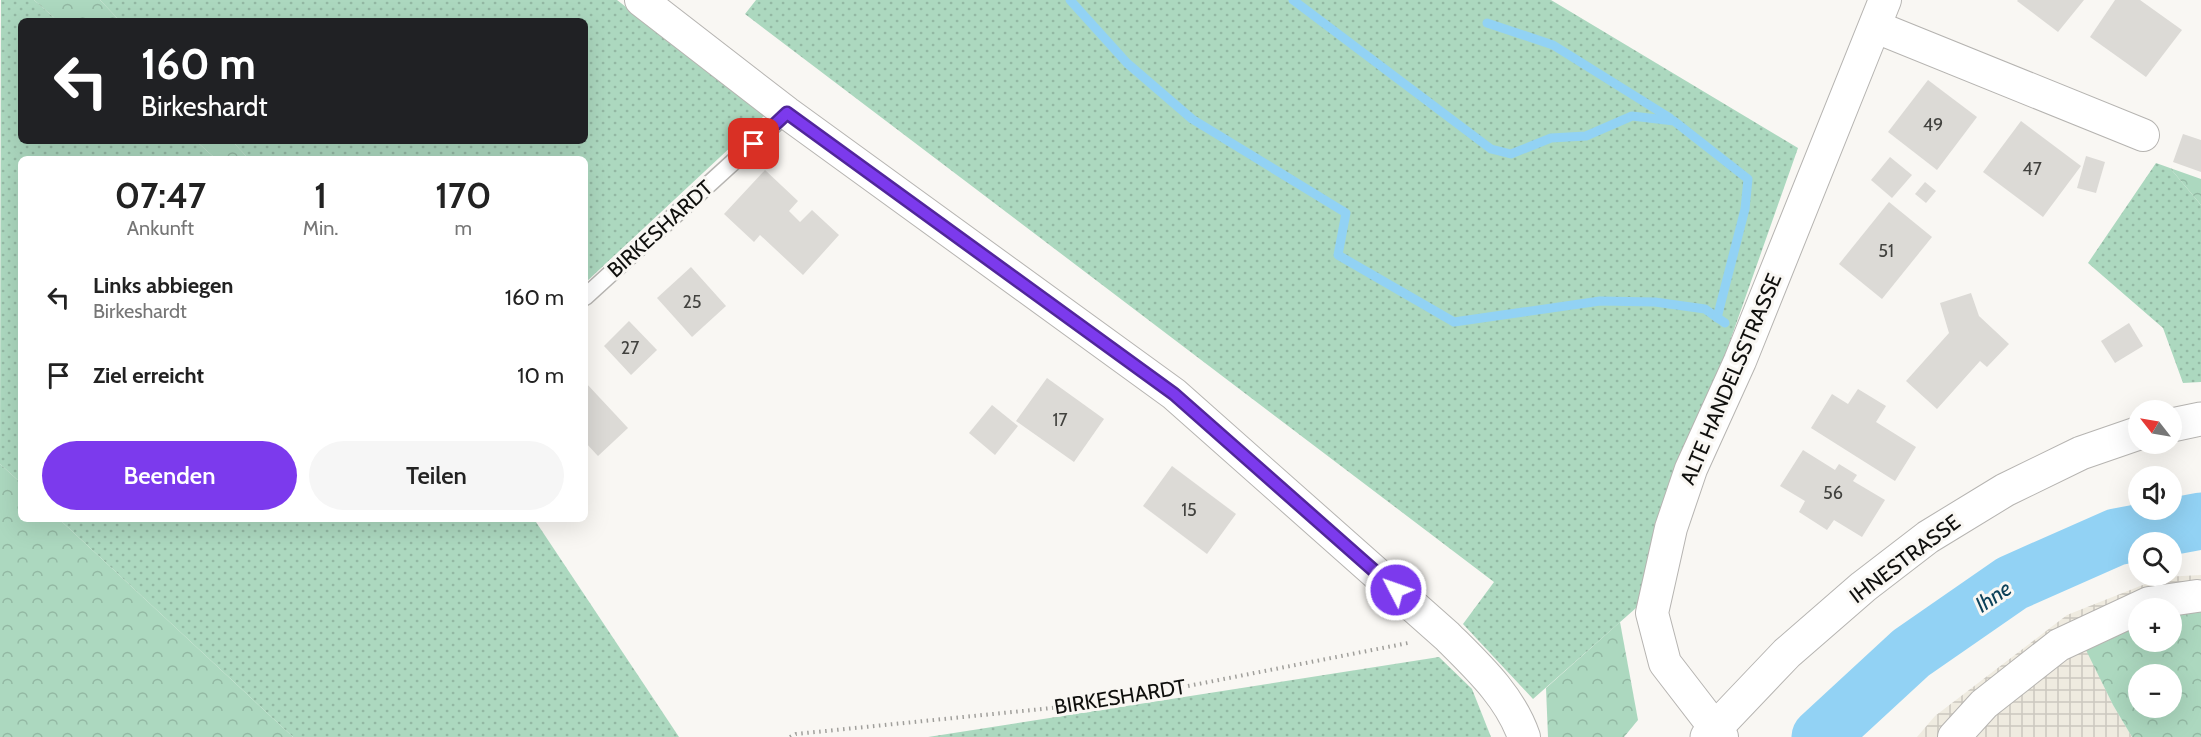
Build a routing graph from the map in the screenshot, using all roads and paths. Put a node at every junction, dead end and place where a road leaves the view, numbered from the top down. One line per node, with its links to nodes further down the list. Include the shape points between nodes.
1 (641, 0): 3 (street)
2 (1881, 13): 4 (street, ALTE HANDELSSTRASSE); 11 (street, ALTE HANDELSSTRASSE, via 1740,361 1691,469 1671,528 1652,613 1665,663)
3 (787, 113): 5 (lane, BIRKESHARDT); 10 (street, via 1174,394)
4 (2143, 135)
5 (588, 294)
6 (2201, 419): 7 (main road)
7 (2182, 423)
8 (2128, 437): 11 (main road, IHNESTRASSE, via 2081,453 2005,490 1928,537 1787,653)
9 (2197, 596): 14 (street, via 2149,603 2059,645 1984,704)
10 (1447, 636): 12 (path, BIRKESHARDT, via 1101,703); 13 (street, via 1488,677 1519,721)
11 (1714, 734)
12 (790, 737)
13 (1524, 737)
14 (1954, 737)

